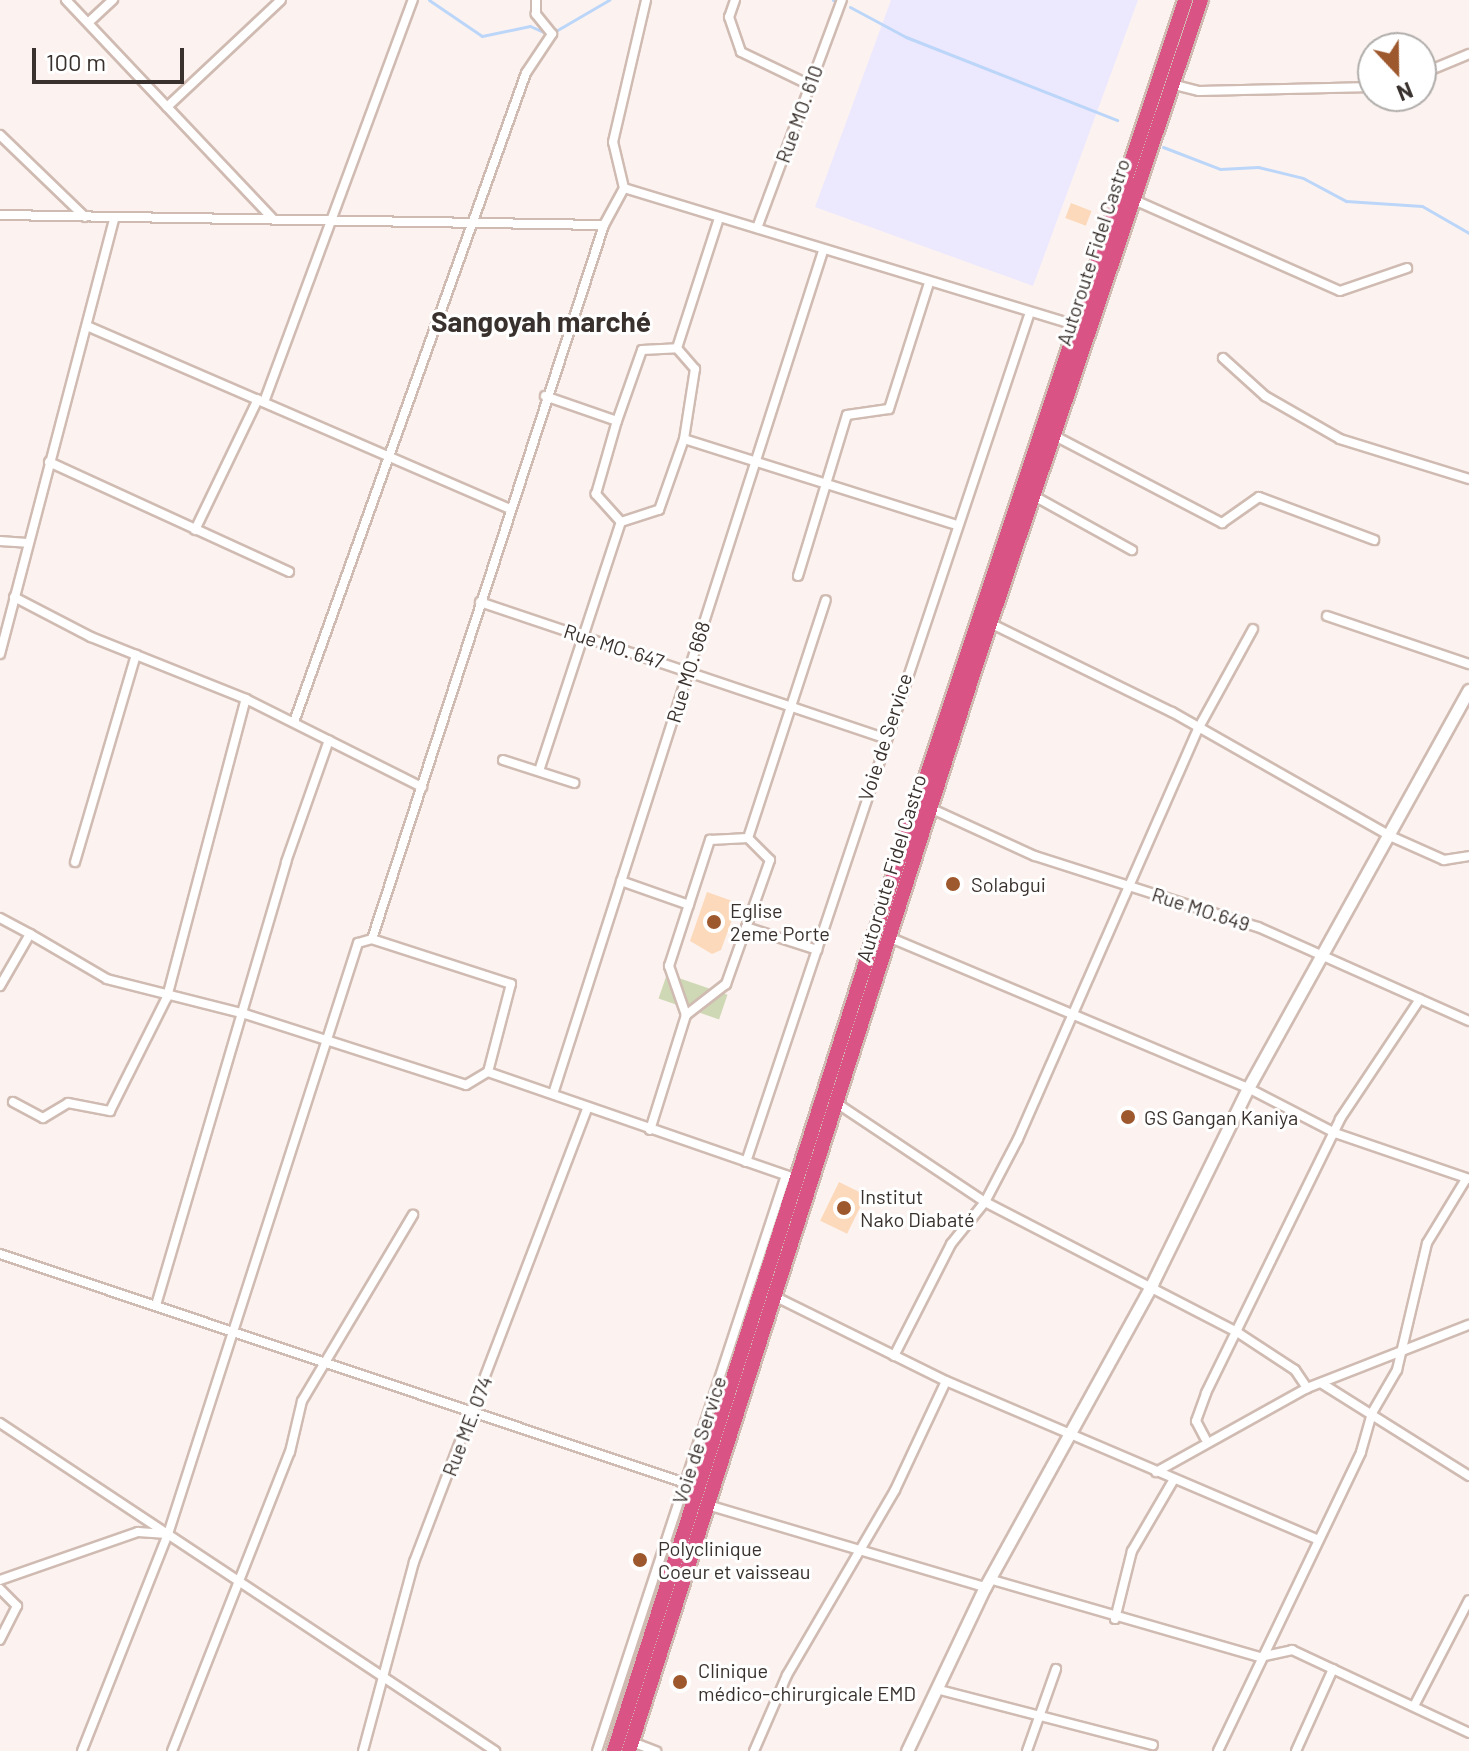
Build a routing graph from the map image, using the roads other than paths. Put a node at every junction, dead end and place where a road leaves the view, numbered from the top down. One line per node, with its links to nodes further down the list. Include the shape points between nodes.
1 (66, 0): 11 (street)
2 (113, 0): 11 (street)
3 (281, 0): 17 (street)
4 (413, 0): 26 (street)
5 (536, 0): 27 (street, via 536,14 551,30 526,73)
6 (646, 0): 19 (street, via 613,142)
7 (735, 0): 15 (street, via 729,17 741,52)
8 (842, 0): 15 (street, Rue MO. 610)
9 (1185, 0): 34 (highway, Autoroute Fidel Castro)
10 (1201, 0): 14 (highway, Autoroute Fidel Castro)
11 (89, 22): 17 (street)
12 (1469, 54): 13 (street)
13 (1437, 67)
14 (1170, 84): 16 (street, via 1199,91); 20 (highway, Autoroute Fidel Castro)
15 (810, 85): 29 (street, Rue MO. 610)
16 (1357, 87)
17 (167, 107): 25 (street)
18 (0, 135): 22 (street)
19 (624, 188): 24 (street); 28 (street)
20 (1131, 199): 31 (street, via 1340,291); 41 (highway, Autoroute Fidel Castro)
21 (0, 215): 22 (street)
22 (85, 217): 23 (street)
23 (114, 218): 25 (street); 35 (street)
24 (719, 218): 29 (street); 36 (street)
25 (273, 219): 26 (street)
26 (329, 220): 27 (street); 39 (street)
27 (472, 221): 28 (street); 44 (street)
28 (604, 225): 38 (street)
29 (757, 228): 30 (street)
30 (823, 251): 32 (street); 45 (street, Rue MO. 668)
31 (1407, 268)
32 (928, 286): 33 (street); 47 (street, via 889,409 850,412)
33 (1029, 315): 34 (street); 51 (street, Voie de Service)
34 (1074, 325): 113 (highway, Autoroute Fidel Castro)
35 (87, 326): 39 (street); 43 (street)
36 (677, 348): 40 (street, via 642,350); 42 (street, via 695,369)
37 (1223, 358): 46 (street, via 1265,396 1340,439)
38 (545, 396): 40 (street); 49 (street)
39 (261, 401): 44 (street); 52 (street)
40 (617, 421): 50 (street, via 596,494)
41 (1053, 435): 48 (highway, Autoroute Fidel Castro); 53 (street, via 1222,523 1259,497)
42 (684, 439): 45 (street); 50 (street, via 659,510)
43 (49, 462): 52 (street); 55 (street)
44 (388, 462): 49 (street); 73 (street)
45 (752, 462): 47 (street); 69 (street, Rue MO. 668)
46 (1469, 479)
47 (826, 485): 51 (street); 58 (street)
48 (1034, 496): 56 (street); 63 (highway, Autoroute Fidel Castro)
49 (509, 509): 61 (street)
50 (621, 522): 65 (street)
51 (954, 524): 75 (street, Voie de Service)
52 (195, 530): 57 (street)
53 (1374, 540)
54 (0, 541): 55 (street)
55 (27, 543): 59 (street)
56 (1132, 550)
57 (289, 572)
58 (798, 576)
59 (14, 597): 66 (street); 67 (street)
60 (826, 600): 72 (street)
61 (480, 602): 65 (street, Rue MO. 647); 80 (street)
62 (1327, 616): 68 (street)
63 (990, 623): 74 (street); 81 (highway, Autoroute Fidel Castro)
64 (1253, 629): 74 (street)
65 (583, 636): 69 (street, Rue MO. 647); 78 (street)
66 (0, 654)
67 (136, 655): 71 (street); 85 (street)
68 (1469, 664)
69 (689, 671): 72 (street, Rue MO. 647); 86 (street, Rue MO. 668)
70 (1469, 690): 82 (street)
71 (246, 699): 73 (street); 97 (street)
72 (789, 704): 75 (street, Rue MO. 647); 83 (street)
73 (294, 722): 76 (street)
74 (1198, 729): 82 (street); 87 (street)
75 (885, 738): 94 (street, Voie de Service)
76 (329, 740): 80 (street); 99 (street, via 286,862)
77 (503, 760): 78 (street)
78 (539, 771): 79 (street)
79 (574, 783)
80 (422, 787): 93 (street)
81 (930, 808): 87 (street, Rue MO.649, via 1035,856); 92 (highway, Autoroute Fidel Castro)
82 (1390, 836): 84 (street, via 1444,860); 95 (street)
83 (748, 838): 88 (street, via 710,840); 90 (street, via 770,860)
84 (1469, 856)
85 (75, 862)
86 (621, 881): 88 (street); 106 (street, Rue MO. 668)
87 (1129, 886): 95 (street, Rue MO.649, via 1258,927); 101 (street)
88 (689, 905): 100 (street, via 669,966)
89 (0, 918): 91 (street)
90 (746, 927): 94 (street); 100 (street, via 726,984)
91 (30, 934): 96 (street); 97 (street, via 107,979)
92 (891, 938): 101 (street); 108 (highway, Autoroute Fidel Castro)
93 (372, 939): 103 (street, via 358,943); 104 (street, via 511,984)
94 (817, 950): 112 (street, Voie de Service)
95 (1323, 958): 98 (street, Rue MO.649); 105 (street)
96 (0, 986)
97 (167, 997): 99 (street); 107 (street, via 110,1111 68,1103 43,1118)
98 (1420, 999): 102 (street, Rue MO.649); 111 (street)
99 (245, 1014): 103 (street); 120 (street)
100 (686, 1015): 110 (street)
101 (1072, 1018): 105 (street); 115 (street)
102 (1469, 1021)
103 (327, 1041): 104 (street, via 466,1085); 122 (street)
104 (488, 1072): 106 (street)
105 (1248, 1088): 111 (street); 118 (street)
106 (553, 1094): 109 (street)
107 (13, 1102)
108 (838, 1104): 115 (street); 119 (highway, Autoroute Fidel Castro)
109 (588, 1107): 110 (street); 130 (street, Rue ME. 074)
110 (650, 1130): 112 (street)
111 (1335, 1133): 114 (street); 123 (street)
112 (746, 1162): 113 (street)
113 (792, 1177): 132 (highway, Autoroute Fidel Castro)
114 (1468, 1179): 124 (street, via 1427,1243)
115 (985, 1202): 118 (street); 125 (street, via 951,1244)
116 (413, 1215): 126 (street)
117 (0, 1254): 120 (street)
118 (1152, 1284): 123 (street); 134 (street)
119 (778, 1298): 125 (street); 140 (highway, Autoroute Fidel Castro)
120 (156, 1305): 122 (street)
121 (1469, 1325): 124 (street)
122 (229, 1330): 126 (street); 141 (street)
123 (1237, 1332): 129 (street, via 1295,1370); 135 (street, via 1196,1421)
124 (1397, 1352): 128 (street); 131 (street, via 1397,1370)
125 (894, 1356): 127 (street)
126 (327, 1361): 130 (street); 144 (street, via 302,1401)
127 (946, 1381): 134 (street); 143 (street)
128 (1321, 1383): 129 (street); 131 (street)
129 (1307, 1388): 135 (street)
130 (473, 1411): 139 (street); 155 (street, Rue ME. 074, via 414,1562)
131 (1372, 1413): 137 (street); 142 (street)
132 (714, 1414): 139 (street, Voie de Service); 149 (highway, Autoroute Fidel Castro)
133 (0, 1423): 141 (street)
134 (1072, 1429): 136 (street); 146 (street)
135 (1205, 1438): 136 (street)
136 (1156, 1472): 138 (street)
137 (1469, 1476)
138 (1174, 1479): 142 (street); 150 (street, via 1132,1551)
139 (685, 1483): 149 (street, Voie de Service)
140 (711, 1506): 143 (street); 162 (highway, Autoroute Fidel Castro)
141 (168, 1534): 144 (street); 145 (street, via 138,1532); 163 (street)
142 (1318, 1540): 152 (street)
143 (864, 1545): 146 (street); 170 (street, via 787,1675)
144 (238, 1578): 155 (street); 164 (street)
145 (0, 1580)
146 (987, 1583): 150 (street); 156 (street)
147 (0, 1589): 151 (street, via 17,1606)
148 (1469, 1600): 158 (street)
149 (648, 1616): 157 (highway, Autoroute Fidel Castro)
150 (1115, 1619): 152 (street)
151 (0, 1640)
152 (1260, 1657): 154 (street, via 1292,1650); 173 (street)
153 (1056, 1669): 159 (street)
154 (1333, 1669): 158 (street); 174 (street)
155 (384, 1677): 165 (street, Rue ME. 074); 166 (street)
156 (936, 1689): 159 (street); 171 (street)
157 (623, 1692): 167 (street); 168 (highway, Autoroute Fidel Castro)
158 (1414, 1706): 160 (street)
159 (1040, 1718): 161 (street); 172 (street)
160 (1469, 1733)
161 (1153, 1745)
162 (630, 1746): 169 (street)
163 (82, 1751)
164 (172, 1751)
165 (363, 1751)
166 (495, 1751)
167 (597, 1751)
168 (614, 1751)
169 (656, 1751)
170 (754, 1751)
171 (907, 1751)
172 (1027, 1751)
173 (1218, 1751)
174 (1296, 1751)

